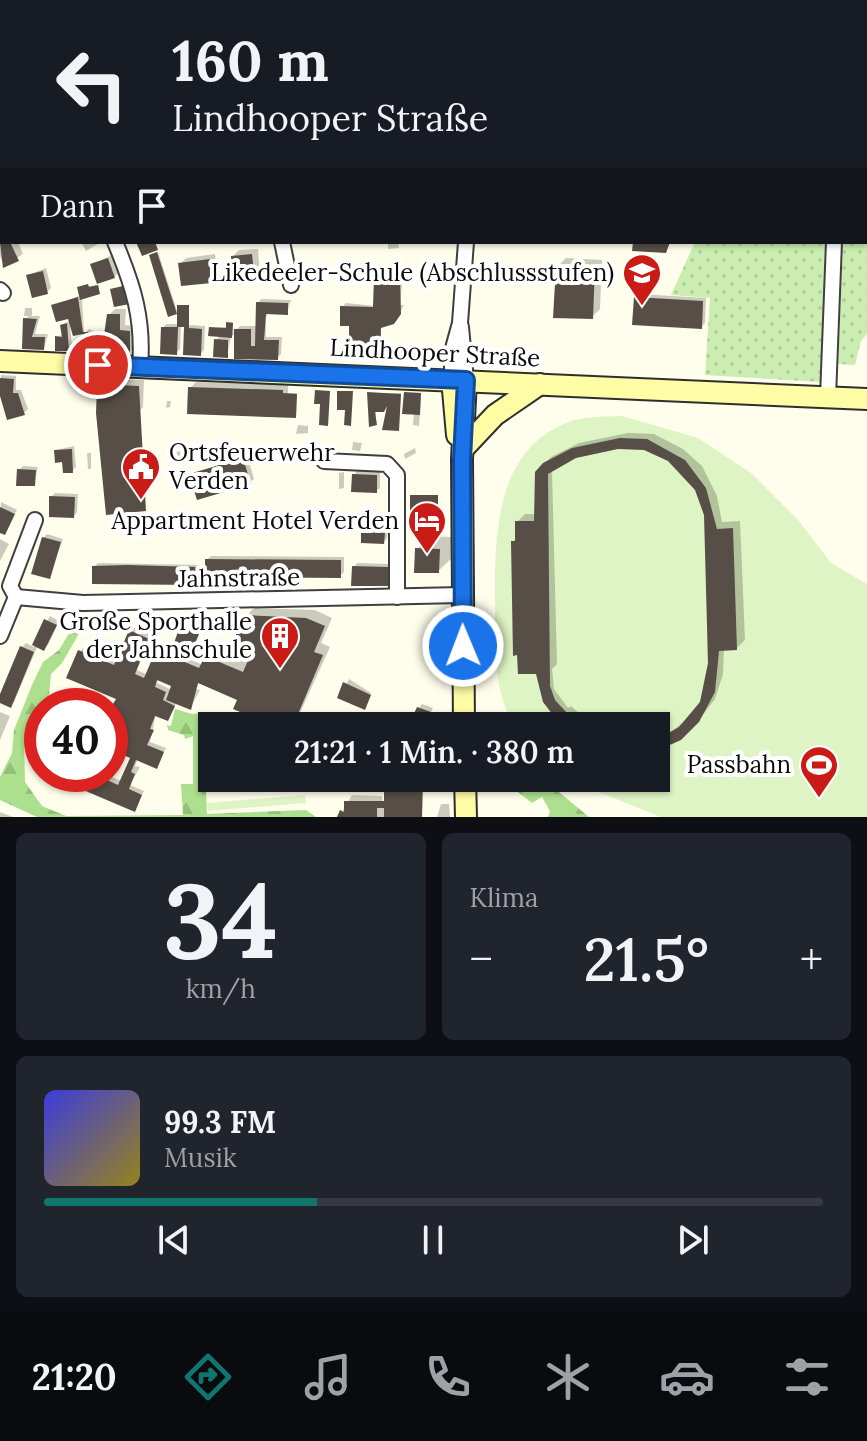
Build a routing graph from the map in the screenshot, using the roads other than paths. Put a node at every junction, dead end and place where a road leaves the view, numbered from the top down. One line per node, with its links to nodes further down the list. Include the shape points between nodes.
1 (116, 244): 7 (street, via 136,292 142,326)
2 (282, 244): 5 (street)
3 (466, 244): 8 (street)
4 (834, 244): 10 (street)
5 (291, 285)
6 (0, 361): 7 (main road, Lindhooper Straße)
7 (140, 367): 8 (main road, Lindhooper Straße)
8 (459, 379): 9 (main road, Lindhooper Straße); 12 (main road)
9 (540, 384): 10 (main road, Lindhooper Straße); 12 (main road, via 500,411)
10 (828, 397): 11 (main road, Lindhooper Straße)
11 (867, 399)
12 (463, 454): 15 (main road)
13 (324, 461): 17 (street, via 387,464 397,475)
14 (35, 520): 16 (street, via 10,586)
15 (462, 595): 17 (street, Jahnstraße); 19 (main road)
16 (16, 597): 17 (street, Jahnstraße, via 98,603); 18 (street)
17 (397, 597)
18 (0, 636)
19 (464, 712)
20 (465, 792): 21 (main road)
21 (466, 817)

